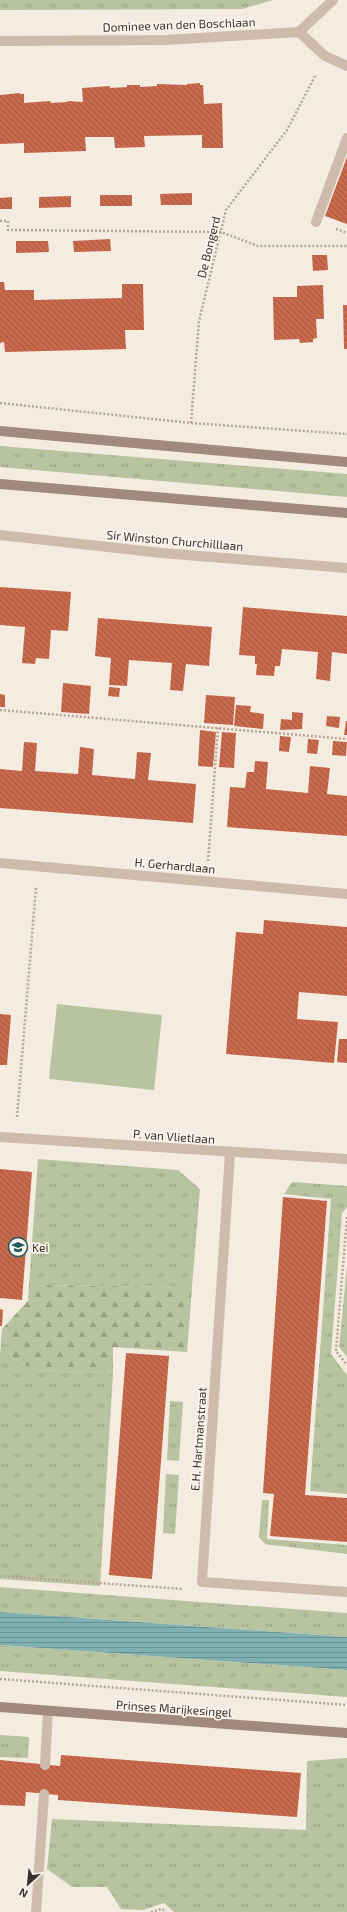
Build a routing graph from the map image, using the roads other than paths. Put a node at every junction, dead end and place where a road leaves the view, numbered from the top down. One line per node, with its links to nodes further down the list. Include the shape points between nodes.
1 (332, 0): 2 (street)
2 (299, 32): 3 (street, Dominee van den Boschlaan, via 167,40); 4 (street, via 324,56)
3 (0, 41)
4 (347, 66)
5 (347, 138): 6 (street)
6 (316, 222)
7 (0, 431): 8 (street)
8 (347, 462)
9 (0, 484): 10 (street)
10 (347, 513)
11 (0, 535): 12 (street, Sir Winston Churchilllaan)
12 (347, 568)
13 (0, 863): 14 (street, H. Gerhardlaan)
14 (347, 894)
15 (0, 1137): 16 (street, P. van Vlietlaan)
16 (230, 1153): 17 (street, P. van Vlietlaan); 18 (street, E.H. Hartmanstraat, via 202,1582)
17 (347, 1159)
18 (347, 1592)
19 (0, 1707): 20 (street, Prinses Marijkesingel)
20 (48, 1711): 21 (street, Prinses Marijkesingel); 22 (street)
21 (347, 1733)
22 (45, 1765)
23 (44, 1794): 24 (street)
24 (36, 1912)

